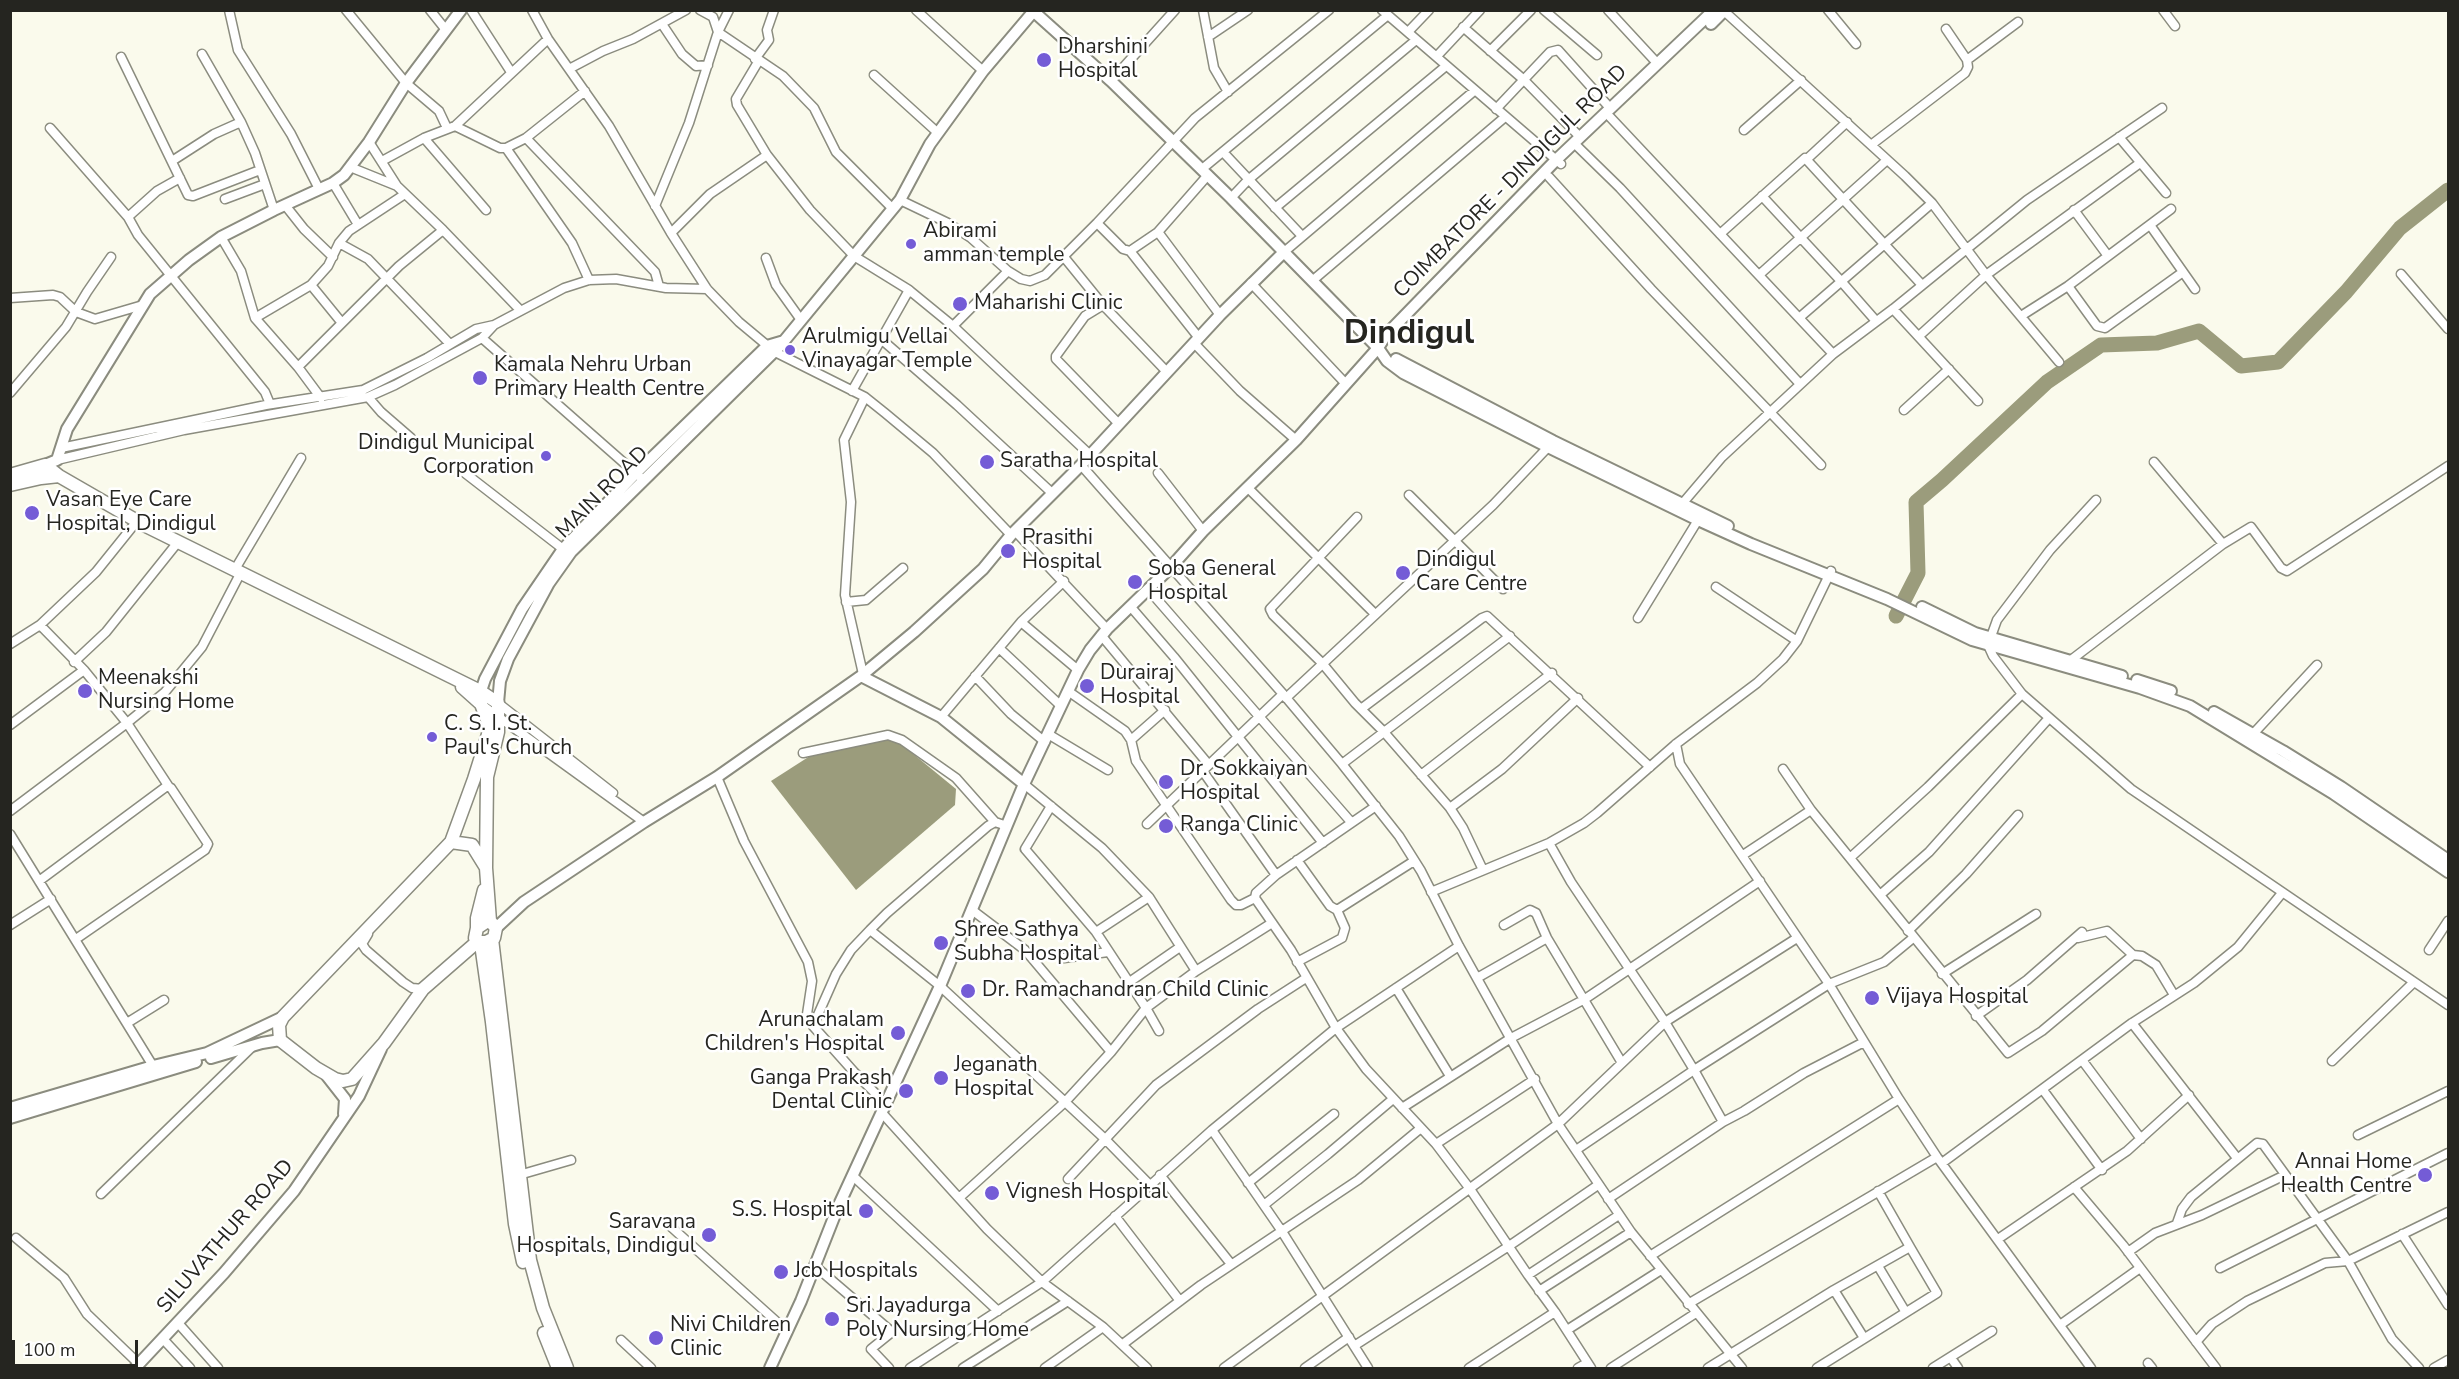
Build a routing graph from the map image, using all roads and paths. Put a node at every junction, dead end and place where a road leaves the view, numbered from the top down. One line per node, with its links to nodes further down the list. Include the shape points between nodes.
1 (229, 10): 94 (street, via 238,50 291,134)
2 (346, 10): 55 (street)
3 (430, 10): 30 (street)
4 (461, 10): 30 (main road)
5 (471, 10): 50 (street)
6 (532, 10): 35 (street)
7 (686, 10): 27 (street)
8 (700, 10): 32 (street, via 713,17)
9 (729, 10): 32 (street)
10 (774, 10): 43 (street, via 767,30 769,40)
11 (915, 10): 49 (street)
12 (1175, 10): 54 (street)
13 (1203, 10): 34 (street)
14 (1248, 10): 34 (street)
15 (1329, 10): 58 (street)
16 (1429, 10): 33 (street)
17 (1480, 10): 29 (street)
18 (1531, 10): 38 (street)
19 (1544, 10): 40 (street)
20 (1608, 10): 45 (street)
21 (1828, 10): 37 (street)
22 (2163, 10): 28 (street)
23 (1033, 11): 49 (main road); 54 (main road)
24 (1721, 11): 45 (main road, COIMBATORE - DINDIGUL ROAD); 53 (street); 61 (main road, COIMBATORE - DINDIGUL ROAD)
25 (1385, 13): 33 (street); 77 (street)
26 (2018, 22): 44 (street)
27 (662, 24): 46 (street, via 682,54 696,66); 48 (street)
28 (2175, 26)
29 (1463, 27): 38 (street); 41 (street)
30 (446, 30): 55 (main road)
31 (1946, 30): 44 (street)
32 (718, 32): 43 (street); 46 (street)
33 (1408, 32): 36 (street)
34 (1208, 37): 58 (street, via 1214,68)
35 (548, 39): 48 (street); 50 (street)
36 (1416, 40): 41 (street); 90 (street)
37 (1856, 44)
38 (1490, 51): 52 (street)
39 (202, 54): 63 (street)
40 (1597, 55)
41 (1437, 56): 47 (street)
42 (122, 57): 81 (street)
43 (757, 60): 78 (street, via 736,105); 102 (street, via 783,76 814,108 836,152)
44 (1967, 60): 75 (street, via 1965,73)
45 (1658, 63): 61 (main road, COIMBATORE - DINDIGUL ROAD)
46 (708, 65): 104 (street)
47 (1446, 66): 57 (street); 105 (street)
48 (569, 69): 56 (street)
49 (983, 71): 68 (main road)
50 (511, 72): 65 (street)
51 (874, 75): 68 (street)
52 (1524, 80): 60 (street); 61 (street, via 1550,52 1558,50); 74 (street)
53 (1801, 80): 64 (street); 67 (street)
54 (1111, 81): 73 (main road)
55 (406, 83): 65 (street, via 439,111); 72 (main road)
56 (585, 91): 71 (street); 104 (street)
57 (1474, 91): 60 (street); 118 (street)
58 (1228, 92): 73 (street)
59 (2162, 108): 69 (street)
60 (1496, 109): 62 (street)
61 (1610, 112): 74 (main road, COIMBATORE - DINDIGUL ROAD); 117 (street)
62 (1505, 117): 83 (street); 141 (street)
63 (241, 122): 81 (street); 86 (street)
64 (1847, 122): 75 (street); 79 (street)
65 (451, 127): 70 (street); 76 (street)
66 (50, 128): 110 (street)
67 (1744, 130)
68 (938, 133): 102 (main road)
69 (2119, 137): 84 (street); 123 (street, via 2027,200)
70 (424, 138): 82 (street); 108 (street)
71 (526, 138): 76 (street); 145 (street, via 655,272)
72 (369, 142): 82 (street); 85 (main road)
73 (1173, 142): 87 (main road); 112 (street)
74 (1579, 142): 83 (main road, COIMBATORE - DINDIGUL ROAD); 179 (street)
75 (1871, 145): 80 (street)
76 (506, 148): 139 (street, via 572,243)
77 (1223, 152): 87 (street); 90 (street)
78 (767, 155): 116 (street, via 710,194); 126 (street, via 810,210)
79 (1807, 159): 97 (street, via 1802,158); 100 (street)
80 (1887, 160): 100 (street); 101 (street)
81 (172, 161): 89 (street)
82 (382, 161): 93 (street)
83 (1558, 162): 88 (main road, COIMBATORE - DINDIGUL ROAD); 171 (main road, COIMBATORE - DINDIGUL ROAD, via 1386,335)
84 (2140, 163): 95 (street); 109 (street)
85 (350, 167): 91 (main road); 93 (street)
86 (260, 170): 89 (street, via 192,196); 92 (street)
87 (1205, 172): 98 (main road); 115 (street)
88 (1549, 177): 171 (main road, COIMBATORE - DINDIGUL ROAD); 188 (street, via 1651,290)
89 (180, 178): 110 (street, via 157,191)
90 (1248, 180): 98 (street); 105 (street)
91 (333, 183): 94 (main road); 111 (street)
92 (265, 184): 99 (street); 107 (street)
93 (397, 186): 96 (street)
94 (319, 189): 103 (main road)
95 (2166, 193)
96 (405, 194): 111 (street); 114 (street)
97 (1761, 196): 117 (street); 120 (street)
98 (1231, 198): 125 (main road)
99 (225, 199)
100 (1844, 199): 120 (street); 122 (street)
101 (1932, 203): 122 (street); 123 (street)
102 (896, 204): 126 (main road); 132 (street, via 948,223)
103 (285, 205): 107 (main road); 129 (street)
104 (655, 206): 116 (street)
105 (1275, 208): 118 (street)
106 (2171, 209): 113 (street)
107 (274, 210): 119 (main road)
108 (486, 210)
109 (2074, 210): 127 (street); 137 (street)
110 (128, 217): 135 (street)
111 (357, 223): 121 (street)
112 (1097, 223): 124 (street, via 1123,249); 130 (street)
113 (2150, 225): 127 (street); 133 (street)
114 (443, 230): 138 (street); 154 (street)
115 (1158, 232): 124 (street); 156 (street)
116 (670, 233): 147 (street)
117 (1719, 234): 136 (street)
118 (1302, 236): 125 (street)
119 (221, 237): 135 (main road); 158 (street, via 241,270)
120 (1801, 238): 136 (street); 140 (street)
121 (339, 243): 129 (street); 138 (street, via 368,259)
122 (1885, 244): 140 (street); 144 (street)
123 (1966, 250): 137 (street); 144 (street)
124 (1130, 251): 169 (street)
125 (1284, 252): 141 (main road); 142 (main road)
126 (854, 256): 149 (street); 160 (main road)
127 (2108, 256): 146 (street)
128 (111, 257): 155 (street)
129 (333, 257): 143 (street)
130 (1064, 257): 132 (street, via 1045,275 1030,281); 152 (street)
131 (766, 258): 160 (street, via 776,285)
132 (1008, 271): 164 (street)
133 (2183, 272): 146 (street, via 2106,328 2097,326); 148 (street)
134 (2401, 274): 165 (street)
135 (172, 275): 151 (main road); 186 (street, via 265,392)
136 (1759, 275): 159 (street)
137 (1986, 275): 157 (street); 166 (street)
138 (388, 277): 162 (street); 170 (street)
139 (589, 280): 145 (street, via 616,279); 154 (street)
140 (1840, 280): 159 (street); 161 (street)
141 (1312, 281): 171 (main road)
142 (1251, 283): 156 (main road); 178 (street)
143 (311, 285): 158 (street); 162 (street)
144 (1922, 285): 153 (street)
145 (659, 286): 147 (street)
146 (2068, 286): 157 (street)
147 (708, 289): 172 (street)
148 (2195, 289)
149 (909, 291): 164 (street); 168 (street)
150 (10, 298): 155 (street, via 53,295)
151 (143, 305): 155 (street, via 95,319); 193 (main road, via 67,429)
152 (1102, 305): 177 (street); 189 (street, via 1085,316 1056,356)
153 (1893, 309): 161 (street); 166 (street)
154 (520, 310): 163 (street)
155 (76, 312): 181 (street)
156 (1220, 315): 169 (main road)
157 (2022, 316): 174 (street)
158 (255, 318): 175 (street)
159 (1799, 318): 173 (street)
160 (801, 320): 172 (main road, via 784,341)
161 (1876, 321): 173 (street)
162 (342, 323): 175 (street)
163 (494, 325): 167 (street); 170 (street)
164 (953, 326): 194 (street)
165 (2448, 329)
166 (1920, 336): 176 (street)
167 (482, 338): 182 (street); 206 (street)
168 (880, 339): 180 (street); 210 (street)
169 (1196, 341): 177 (main road); 191 (street, via 1240,391)
170 (449, 343): 184 (street, via 363,390)
171 (1378, 348): 178 (main road); 192 (main road)
172 (771, 349): 180 (street); 206 (main road, MAIN ROAD)
173 (1833, 354): 179 (street)
174 (2059, 363)
175 (298, 367): 184 (street)
176 (1949, 369): 185 (street); 187 (street)
177 (1167, 372): 189 (main road)
178 (1346, 384): 191 (main road)
179 (1800, 384): 188 (street)
180 (852, 391): 183 (street)
181 (10, 393)
182 (368, 397): 190 (street); 196 (street, via 184,430)
183 (865, 397): 218 (street, via 933,453); 232 (street, via 844,440 851,502)
184 (321, 398): 186 (street)
185 (1978, 401)
186 (270, 404): 193 (street)
187 (1904, 410)
188 (1770, 412): 200 (street); 213 (street, via 1722,457)
189 (1118, 423): 194 (main road)
190 (411, 438)
191 (1296, 440): 209 (main road)
192 (1551, 445): 213 (main road); 215 (main road); 219 (street)
193 (61, 448): 196 (main road)
194 (1089, 454): 199 (main road)
195 (301, 458): 226 (street)
196 (57, 460): 198 (main road)
197 (2154, 462): 221 (street)
198 (45, 465): 204 (highway); 205 (highway); 207 (main road)
199 (1081, 465): 210 (main road); 225 (street)
200 (1821, 465)
201 (2448, 466): 221 (street, via 2287,572 2251,527)
202 (461, 470): 222 (street)
203 (1158, 473): 217 (street)
204 (10, 475)
205 (59, 476): 207 (highway); 216 (highway)
206 (639, 476): 222 (main road, MAIN ROAD); 260 (main road, MAIN ROAD, via 571,552 549,583 508,659 500,681)
207 (41, 478): 208 (highway)
208 (10, 485)
209 (1248, 488): 217 (main road); 223 (street)
210 (1052, 493): 218 (main road)
211 (1409, 495): 219 (street)
212 (2096, 500): 241 (street, via 2027,579 1997,620)
213 (1682, 504): 227 (main road)
214 (1357, 517): 223 (street)
215 (1698, 520): 227 (main road); 235 (street)
216 (137, 521): 220 (highway); 237 (street, via 96,572)
217 (1203, 531): 225 (main road)
218 (1013, 533): 228 (street); 251 (main road, via 983,569)
219 (1455, 541): 231 (street); 234 (street)
220 (178, 542): 226 (highway); 245 (street, via 106,632)
221 (2223, 544): 244 (street)
222 (563, 549): 256 (main road, MAIN ROAD, via 522,609)
223 (1318, 557): 234 (street); 246 (street, via 1270,609)
224 (903, 568): 232 (street, via 866,600)
225 (1170, 568): 230 (main road); 255 (street)
226 (237, 572): 256 (highway, via 457,682); 266 (street, via 202,647 165,692)
227 (1830, 573): 240 (street); 241 (main road, via 1909,605 1972,640)
228 (1064, 581): 236 (street); 238 (street)
229 (1716, 587): 240 (street)
230 (1149, 589): 233 (main road); 263 (street)
231 (1503, 589)
232 (846, 602): 251 (street)
233 (1130, 606): 238 (main road); 271 (street)
234 (1375, 614): 246 (street)
235 (1638, 618)
236 (1021, 622): 243 (street); 248 (street)
237 (40, 625): 242 (street); 245 (street)
238 (1104, 632): 248 (main road); 261 (street)
239 (1510, 636): 250 (street); 262 (street, via 1491,617 1482,618); 268 (street)
240 (1797, 641): 273 (street, via 1757,683)
241 (1989, 641): 244 (main road); 254 (street, via 1993,656); 258 (main road)
242 (10, 644)
243 (999, 648): 252 (street); 259 (street)
244 (2071, 660): 258 (main road, via 2152,684)
245 (74, 662): 249 (street)
246 (1322, 663): 255 (street); 262 (street)
247 (2317, 665): 269 (street)
248 (1078, 669): 253 (main road)
249 (84, 670): 266 (street); 267 (street)
250 (1552, 673): 257 (street); 280 (street)
251 (862, 675): 264 (main road); 281 (main road)
252 (975, 676): 264 (street); 270 (street, via 1011,714)
253 (1068, 691): 259 (main road); 272 (street, via 1125,730)
254 (2022, 694): 265 (street); 301 (street)
255 (1284, 696): 263 (street); 275 (street)
256 (480, 698): 260 (highway); 297 (highway, via 490,728)
257 (1578, 698): 276 (street); 287 (street, via 1502,769)
258 (2181, 699): 269 (main road); 306 (main road, via 2334,794)
259 (1061, 706): 270 (main road)
260 (498, 709): 291 (street, via 631,807); 307 (highway, via 498,732 487,777)
261 (1165, 710): 272 (street); 277 (street)
262 (1361, 710): 268 (street)
263 (1261, 716): 271 (street); 293 (street)
264 (941, 717): 282 (main road)
265 (2049, 718): 312 (street, via 2131,789); 313 (street, via 1929,852)
266 (127, 723): 283 (street); 289 (street)
267 (10, 725)
268 (1384, 732): 275 (street); 280 (street)
269 (2253, 734): 303 (main road, via 2341,787)
270 (1046, 738): 279 (street); 282 (main road)
271 (1237, 738): 277 (street); 298 (street)
272 (1131, 740): 286 (street, via 1136,761)
273 (1676, 744): 276 (street); 300 (street, via 1680,764)
274 (803, 753): 292 (street, via 888,735 902,740 956,778)
275 (1342, 764): 285 (street)
276 (1650, 767): 299 (street, via 1584,823)
277 (1206, 768): 286 (street); 308 (street)
278 (1783, 769): 288 (street)
279 (1108, 770)
280 (1421, 775): 287 (street)
281 (717, 777): 291 (main road); 364 (street, via 744,841 808,962 812,981 806,1008)
282 (1024, 784): 284 (street); 295 (main road)
283 (169, 787): 309 (street); 332 (street, via 208,848)
284 (1051, 806): 315 (street, via 1102,848); 326 (street, via 1025,849)
285 (1376, 806): 293 (street); 304 (street)
286 (1166, 808): 294 (street); 316 (street, via 1236,905)
287 (1450, 808): 305 (street)
288 (1811, 810): 300 (street); 301 (street)
289 (10, 811)
290 (2018, 814): 328 (street)
291 (644, 822): 329 (main road, via 524,902)
292 (995, 822): 295 (street); 325 (street)
293 (1351, 822): 298 (street)
294 (1147, 824)
295 (1007, 826): 318 (main road)
296 (10, 834): 309 (street)
297 (451, 842): 307 (highway, via 472,845); 314 (highway)
298 (1323, 843): 302 (street)
299 (1549, 843): 305 (street); 342 (street)
300 (1743, 855): 310 (street)
301 (1851, 857): 313 (street)
302 (1297, 860): 308 (street); 319 (street)
303 (2448, 860)
304 (1414, 861): 311 (street); 319 (street)
305 (1483, 870): 311 (street)
306 (2448, 872)
307 (487, 873): 329 (highway); 329 (highway, via 475,938)
308 (1276, 874): 316 (street, via 1256,892)
309 (39, 880): 317 (street)
310 (1760, 881): 331 (street); 342 (street)
311 (1431, 892): 334 (street)
312 (2282, 893): 349 (street); 354 (street, via 2238,947)
313 (1880, 895): 328 (street)
314 (397, 897): 353 (street, via 362,944 403,982); 360 (highway)
315 (1149, 897): 326 (street); 335 (street)
316 (1255, 898): 322 (street)
317 (51, 899): 323 (street); 332 (street)
318 (972, 910): 351 (main road); 372 (street, via 1025,950)
319 (1337, 910): 341 (street, via 1345,928 1342,938)
320 (2036, 914): 344 (street)
321 (2448, 921): 336 (street)
322 (1272, 923): 341 (street); 343 (street)
323 (10, 925)
324 (1504, 926): 330 (street, via 1530,910 1536,914)
325 (870, 930): 351 (street); 364 (street, via 836,974)
326 (1096, 932): 337 (street)
327 (2082, 932): 333 (street)
328 (1911, 934): 344 (street); 350 (street, via 1884,962)
329 (487, 935): 340 (highway); 345 (highway); 408 (highway)
330 (1547, 938): 347 (street); 355 (street)
331 (1797, 938): 350 (street); 361 (street)
332 (76, 939): 362 (street)
333 (2074, 939): 338 (street, via 2107,931); 359 (street, via 2027,980)
334 (1459, 946): 347 (street); 352 (street)
335 (1180, 947): 343 (street); 348 (street)
336 (2429, 950)
337 (1108, 951): 339 (street); 348 (street)
338 (2133, 955): 354 (street, via 2156,965); 359 (street, via 2010,1053 2005,1052)
339 (1064, 958)
340 (457, 959): 345 (highway, via 476,962); 353 (highway)
341 (1297, 962): 346 (street)
342 (1629, 969): 355 (street); 361 (street)
343 (1197, 971): 358 (street)
344 (1942, 974): 359 (street)
345 (485, 975): 478 (highway, via 519,1247 536,1313)
346 (1306, 978): 365 (street); 399 (street, via 1156,1085)
347 (1477, 978): 367 (street)
348 (1128, 982): 358 (street)
349 (2414, 982): 357 (street); 374 (street)
350 (1829, 984): 370 (street); 377 (street)
351 (940, 986): 386 (street); 390 (main road)
352 (1396, 988): 365 (street); 379 (street)
353 (423, 989): 369 (highway)
354 (2174, 995): 363 (street)
355 (1585, 999): 367 (street); 375 (street)
356 (164, 1000): 362 (street)
357 (2448, 1005)
358 (1146, 1008): 366 (street); 372 (street)
359 (1976, 1016)
360 (283, 1017): 368 (highway); 376 (main road, via 207,1053)
361 (1665, 1022): 375 (street); 377 (street)
362 (127, 1023): 376 (street)
363 (2132, 1023): 373 (street); 383 (street)
364 (813, 1026): 390 (street)
365 (1336, 1028): 384 (street); 397 (street)
366 (1159, 1031)
367 (1511, 1038): 379 (street); 380 (street)
368 (280, 1040): 371 (main road); 378 (highway)
369 (384, 1042): 378 (highway, via 352,1079 343,1081); 395 (main road, SILUVATHUR ROAD)
370 (1864, 1042): 385 (street); 393 (street)
371 (255, 1045): 387 (main road); 419 (street)
372 (1111, 1052): 386 (street)
373 (2082, 1060): 381 (street); 400 (street)
374 (2332, 1061)
375 (1622, 1063): 394 (street)
376 (153, 1066): 387 (main road)
377 (1694, 1070): 393 (street); 402 (street)
378 (324, 1072): 395 (main road, SILUVATHUR ROAD, via 345,1099)
379 (1449, 1076): 389 (street)
380 (1534, 1080): 394 (street); 401 (street)
381 (2043, 1090): 406 (street); 407 (street)
382 (2448, 1091): 398 (street)
383 (2188, 1095): 400 (street); 404 (street)
384 (1393, 1099): 389 (street); 422 (street)
385 (1899, 1099): 406 (street); 437 (street)
386 (1065, 1102): 399 (street); 420 (street)
387 (44, 1103): 388 (main road); 392 (main road)
388 (10, 1108)
389 (1402, 1108): 396 (street)
390 (884, 1109): 411 (main road); 420 (street)
391 (1334, 1114): 413 (street)
392 (10, 1118)
393 (1723, 1122): 421 (street)
394 (1558, 1124): 402 (street); 417 (street)
395 (340, 1125): 458 (main road, SILUVATHUR ROAD, via 294,1191)
396 (1421, 1128): 401 (street); 429 (street, via 1358,1180)
397 (1212, 1130): 409 (street); 413 (street)
398 (2358, 1135)
399 (1105, 1138): 412 (street); 414 (street)
400 (2141, 1139): 407 (street)
401 (1436, 1144): 417 (street)
402 (1576, 1150): 415 (street)
403 (2448, 1154): 426 (street)
404 (2237, 1158): 410 (street, via 2260,1143); 427 (street, via 2191,1197)
405 (571, 1160): 408 (street)
406 (1939, 1160): 418 (street); 433 (street)
407 (2102, 1170): 416 (street)
408 (519, 1175): 479 (highway, via 535,1284)
409 (1160, 1175): 414 (street); 439 (street)
410 (2285, 1175): 426 (street); 427 (street, via 2202,1215)
411 (853, 1176): 440 (main road); 454 (street)
412 (1068, 1179)
413 (1248, 1182): 422 (street)
414 (1149, 1184): 425 (street)
415 (1598, 1185): 421 (street); 434 (street)
416 (2074, 1187): 433 (street); 436 (street)
417 (1470, 1189): 434 (street); 449 (street)
418 (1878, 1191): 435 (street); 452 (street)
419 (101, 1194)
420 (959, 1198): 446 (street)
421 (1608, 1199): 424 (street)
422 (1264, 1205): 429 (street)
423 (2448, 1213): 431 (street)
424 (1619, 1215): 430 (street); 445 (street)
425 (1115, 1216): 446 (street); 451 (street)
426 (2316, 1218): 438 (street); 443 (street)
427 (2177, 1222): 436 (street)
428 (669, 1225): 463 (street)
429 (1281, 1230): 439 (street); 449 (street)
430 (1631, 1232): 437 (street); 448 (street)
431 (2402, 1234): 438 (street); 453 (street)
432 (16, 1238): 474 (street, via 64,1278 87,1314)
433 (1998, 1239): 459 (street)
434 (1509, 1246): 445 (street); 470 (street)
435 (1910, 1247): 441 (street); 455 (street, via 1937,1293)
436 (2128, 1252): 442 (street)
437 (1650, 1256): 444 (street)
438 (2348, 1261): 468 (street, via 2325,1263 2247,1301 2212,1324); 500 (street, via 2392,1339)
439 (1231, 1264): 451 (street)
440 (815, 1266): 463 (main road); 482 (street, via 892,1332 871,1349)
441 (1878, 1266): 447 (street); 455 (street)
442 (2140, 1268): 459 (street); 468 (street)
443 (2220, 1268)
444 (1661, 1270): 452 (street); 461 (street)
445 (1528, 1275): 448 (street)
446 (1042, 1282): 450 (street); 454 (street)
447 (1834, 1290): 465 (street); 471 (street)
448 (1539, 1291): 456 (street)
449 (1322, 1296): 464 (street); 487 (street)
450 (1068, 1301): 460 (street); 484 (street)
451 (1180, 1301): 469 (street)
452 (1688, 1304): 457 (street)
453 (2448, 1305)
454 (998, 1311): 483 (street)
455 (1905, 1311): 465 (street)
456 (1555, 1312): 461 (street); 490 (street)
457 (1696, 1313): 471 (street); 492 (street)
458 (178, 1323): 466 (main road, SILUVATHUR ROAD); 477 (street)
459 (2060, 1325): 498 (street)
460 (1103, 1327): 469 (street); 485 (street)
461 (1566, 1330): 475 (street)
462 (1992, 1330): 472 (street)
463 (788, 1331): 481 (main road)
464 (1349, 1337): 470 (street); 488 (street)
465 (1864, 1338): 495 (street)
466 (163, 1339): 474 (main road, SILUVATHUR ROAD); 476 (street)
467 (621, 1341): 480 (street)
468 (2196, 1342): 499 (street)
469 (1123, 1344): 486 (street)
470 (1354, 1346): 489 (street)
471 (1730, 1353): 493 (street); 494 (street)
472 (1951, 1358): 496 (street); 497 (street)
473 (2448, 1360): 501 (street)
474 (137, 1366)
475 (1589, 1366): 491 (street)
476 (190, 1368)
477 (218, 1368)
478 (558, 1368)
479 (567, 1368)
480 (651, 1368)
481 (770, 1368)
482 (889, 1368)
483 (910, 1368)
484 (963, 1368)
485 (1045, 1368)
486 (1144, 1368)
487 (1224, 1368)
488 (1305, 1368)
489 (1368, 1368)
490 (1469, 1368)
491 (1578, 1368)
492 (1611, 1368)
493 (1708, 1368)
494 (1742, 1368)
495 (1817, 1368)
496 (1934, 1368)
497 (1958, 1368)
498 (2091, 1368)
499 (2216, 1368)
500 (2419, 1368)
501 (2434, 1368)

